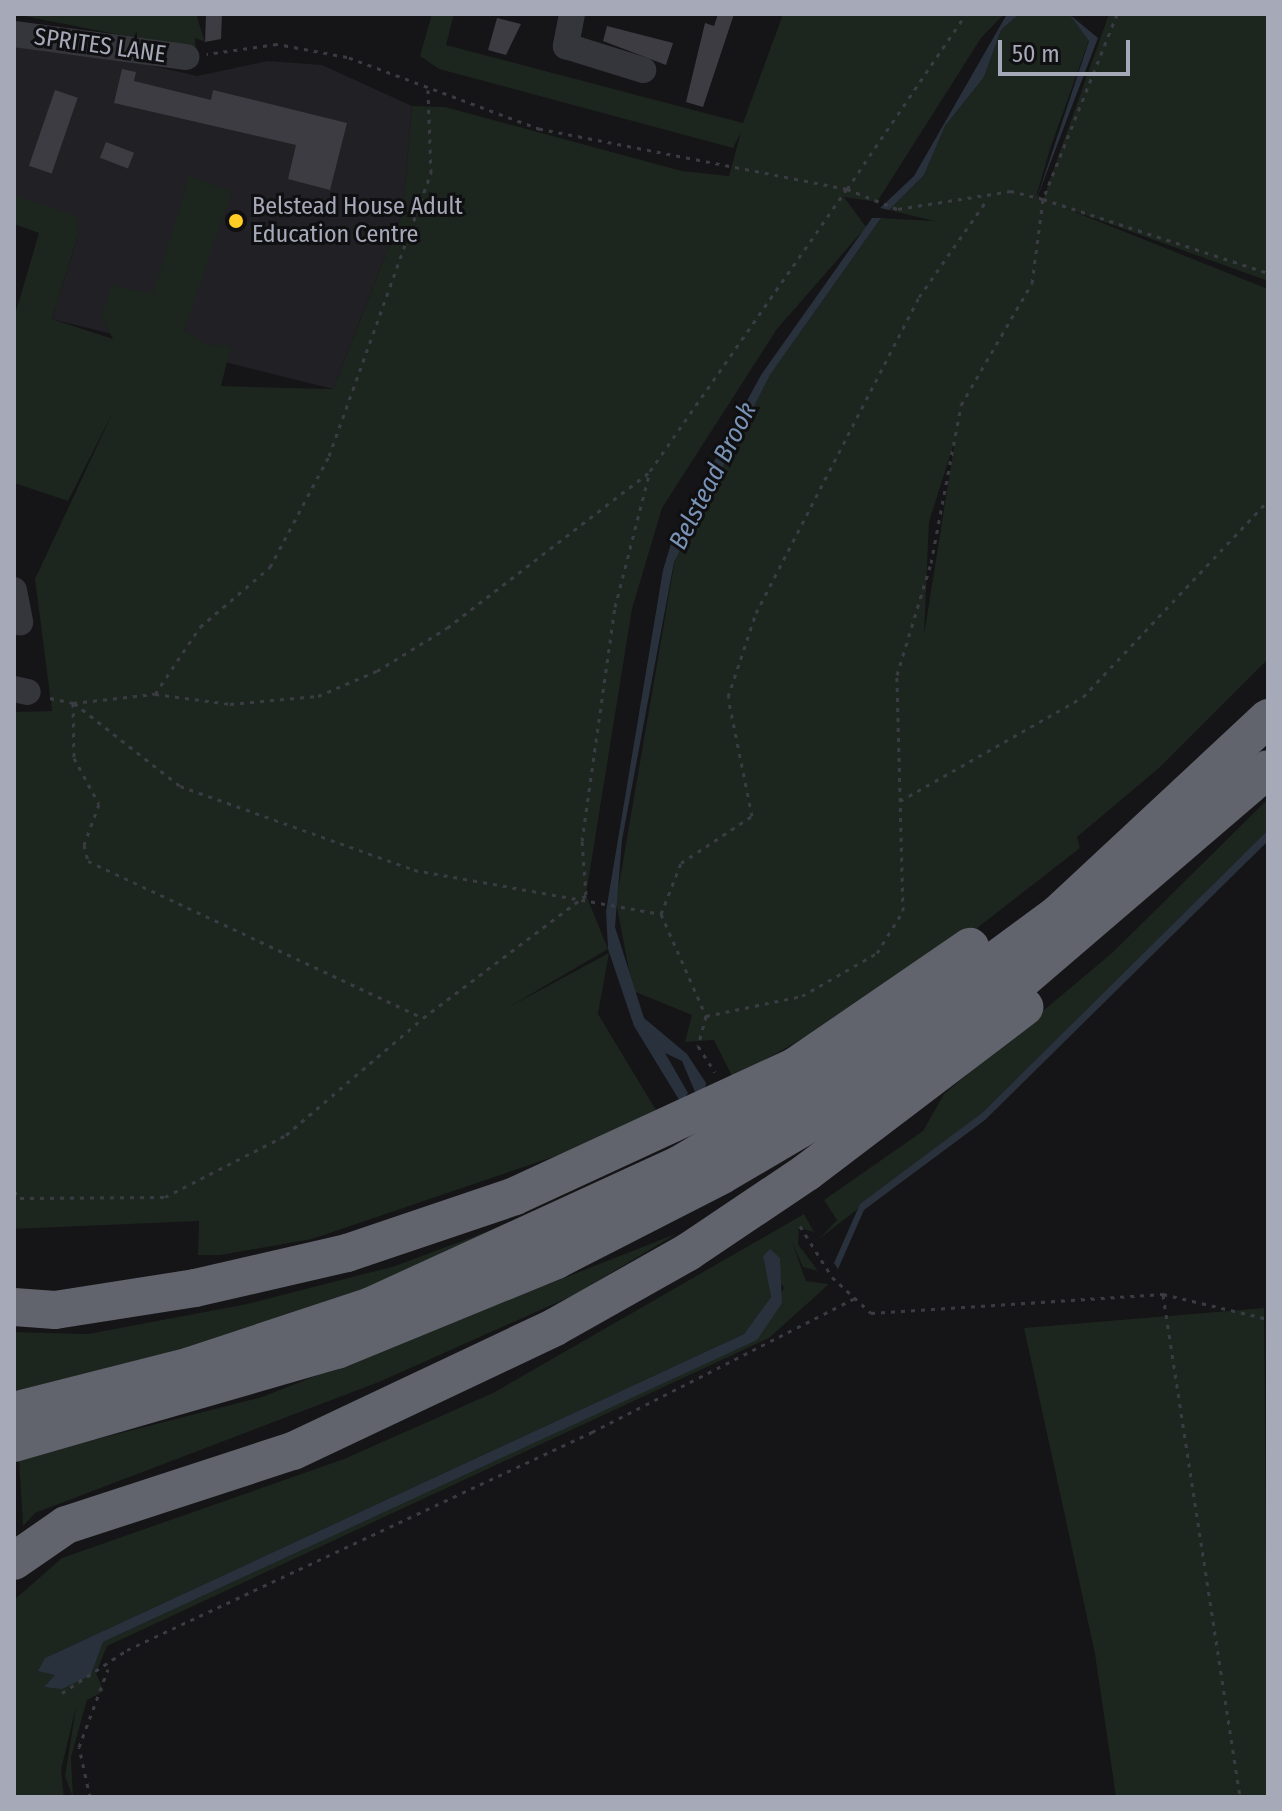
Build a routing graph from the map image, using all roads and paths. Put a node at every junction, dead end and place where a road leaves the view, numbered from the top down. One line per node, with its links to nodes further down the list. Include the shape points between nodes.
1 (572, 14): 6 (street, via 566,46)
2 (966, 14): 8 (path)
3 (1117, 14): 9 (path)
4 (14, 34): 5 (street, SPRITES LANE)
5 (186, 57): 7 (path, via 277,44 347,57)
6 (643, 70)
7 (428, 90): 8 (path, via 540,129); 17 (path, via 431,173 329,456 270,567 200,627)
8 (847, 189): 10 (path, via 897,209); 12 (path)
9 (1043, 199): 10 (path, via 1011,191); 11 (path); 22 (path, via 1032,283 961,405 931,563 897,675)
10 (987, 200): 25 (path, via 919,297 756,613 728,697 752,816 681,863)
11 (1268, 273)
12 (650, 471): 17 (path, via 447,628 377,671 318,696 230,704); 23 (path, via 615,607 582,841)
13 (1268, 501): 22 (path, via 1083,697)
14 (14, 590): 15 (street)
15 (20, 622)
16 (21, 691): 19 (path)
17 (155, 694): 19 (path)
18 (1268, 697): 33 (highway, via 1182,779 1026,907 848,1034 743,1093 515,1196 347,1253 85,1307)
19 (73, 703): 23 (path, via 180,786 414,870); 27 (path, via 74,758 99,804 84,845 88,861)
20 (1268, 718): 35 (highway, via 1059,913 868,1054 679,1165 371,1306 190,1366)
21 (1268, 769): 24 (highway)
22 (900, 801): 26 (path, via 903,911 877,953 802,996)
23 (586, 895): 25 (path); 27 (path)
24 (1117, 905): 36 (highway, via 887,1078 600,1238 337,1350); 37 (highway, via 1075,962 962,1060 688,1252 555,1327 354,1425 66,1525)
25 (661, 914): 26 (path)
26 (706, 1016): 28 (path, via 698,1046)
27 (423, 1018): 29 (path, via 286,1135 165,1197 20,1198)
28 (715, 1072)
29 (14, 1191)
30 (800, 1226): 32 (path, via 832,1277)
31 (1163, 1294): 32 (path, via 871,1313); 34 (path); 41 (path)
32 (855, 1298): 38 (path, via 592,1432 127,1650)
33 (14, 1307)
34 (1268, 1319)
35 (14, 1411)
36 (14, 1443)
37 (14, 1561)
38 (110, 1666): 39 (path); 40 (path, via 79,1747)
39 (62, 1693)
40 (90, 1797)
41 (1240, 1797)

